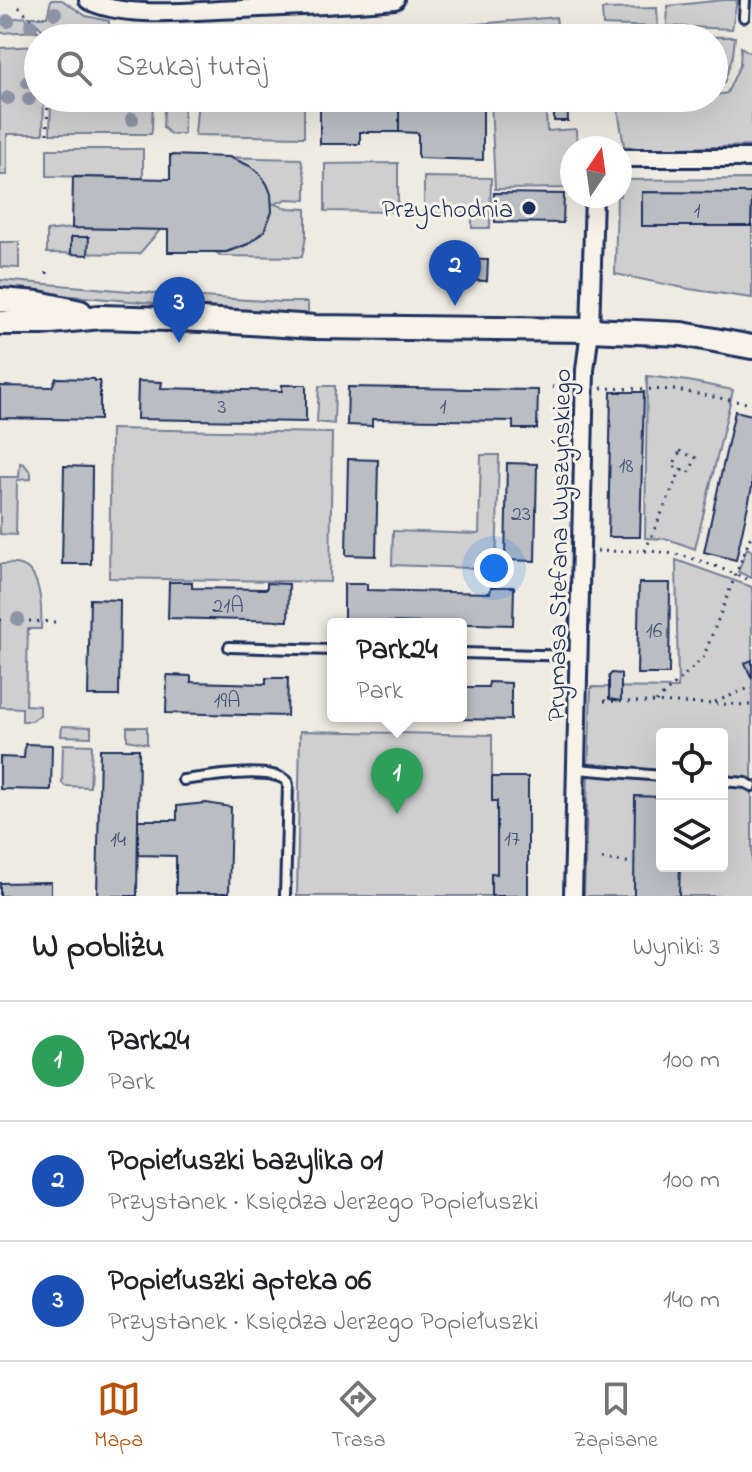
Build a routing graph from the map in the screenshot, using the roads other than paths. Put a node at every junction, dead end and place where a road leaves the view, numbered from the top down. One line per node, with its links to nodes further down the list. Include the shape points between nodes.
1 (88, 0): 4 (street, via 121,10)
2 (395, 0): 4 (street)
3 (745, 0): 5 (lane)
4 (190, 5)
5 (744, 17)
6 (632, 158): 7 (street)
7 (752, 158)
8 (594, 208): 12 (street, Prymasa Stefana Wyszyńskiego)
9 (0, 300): 10 (street)
10 (101, 317): 11 (street); 12 (street, via 325,327)
11 (0, 323)
12 (590, 330): 13 (street, via 682,334); 17 (street, Prymasa Stefana Wyszyńskiego)
13 (752, 347)
14 (229, 647): 15 (lane)
15 (327, 650)
16 (467, 653): 17 (lane)
17 (580, 656): 18 (street, Prymasa Stefana Wyszyńskiego)
18 (577, 769): 19 (lane); 24 (street, Prymasa Stefana Wyszyńskiego)
19 (656, 776)
20 (183, 780): 23 (lane, via 235,774 277,775 287,781)
21 (728, 782): 22 (lane)
22 (752, 786)
23 (285, 896)
24 (573, 896)

